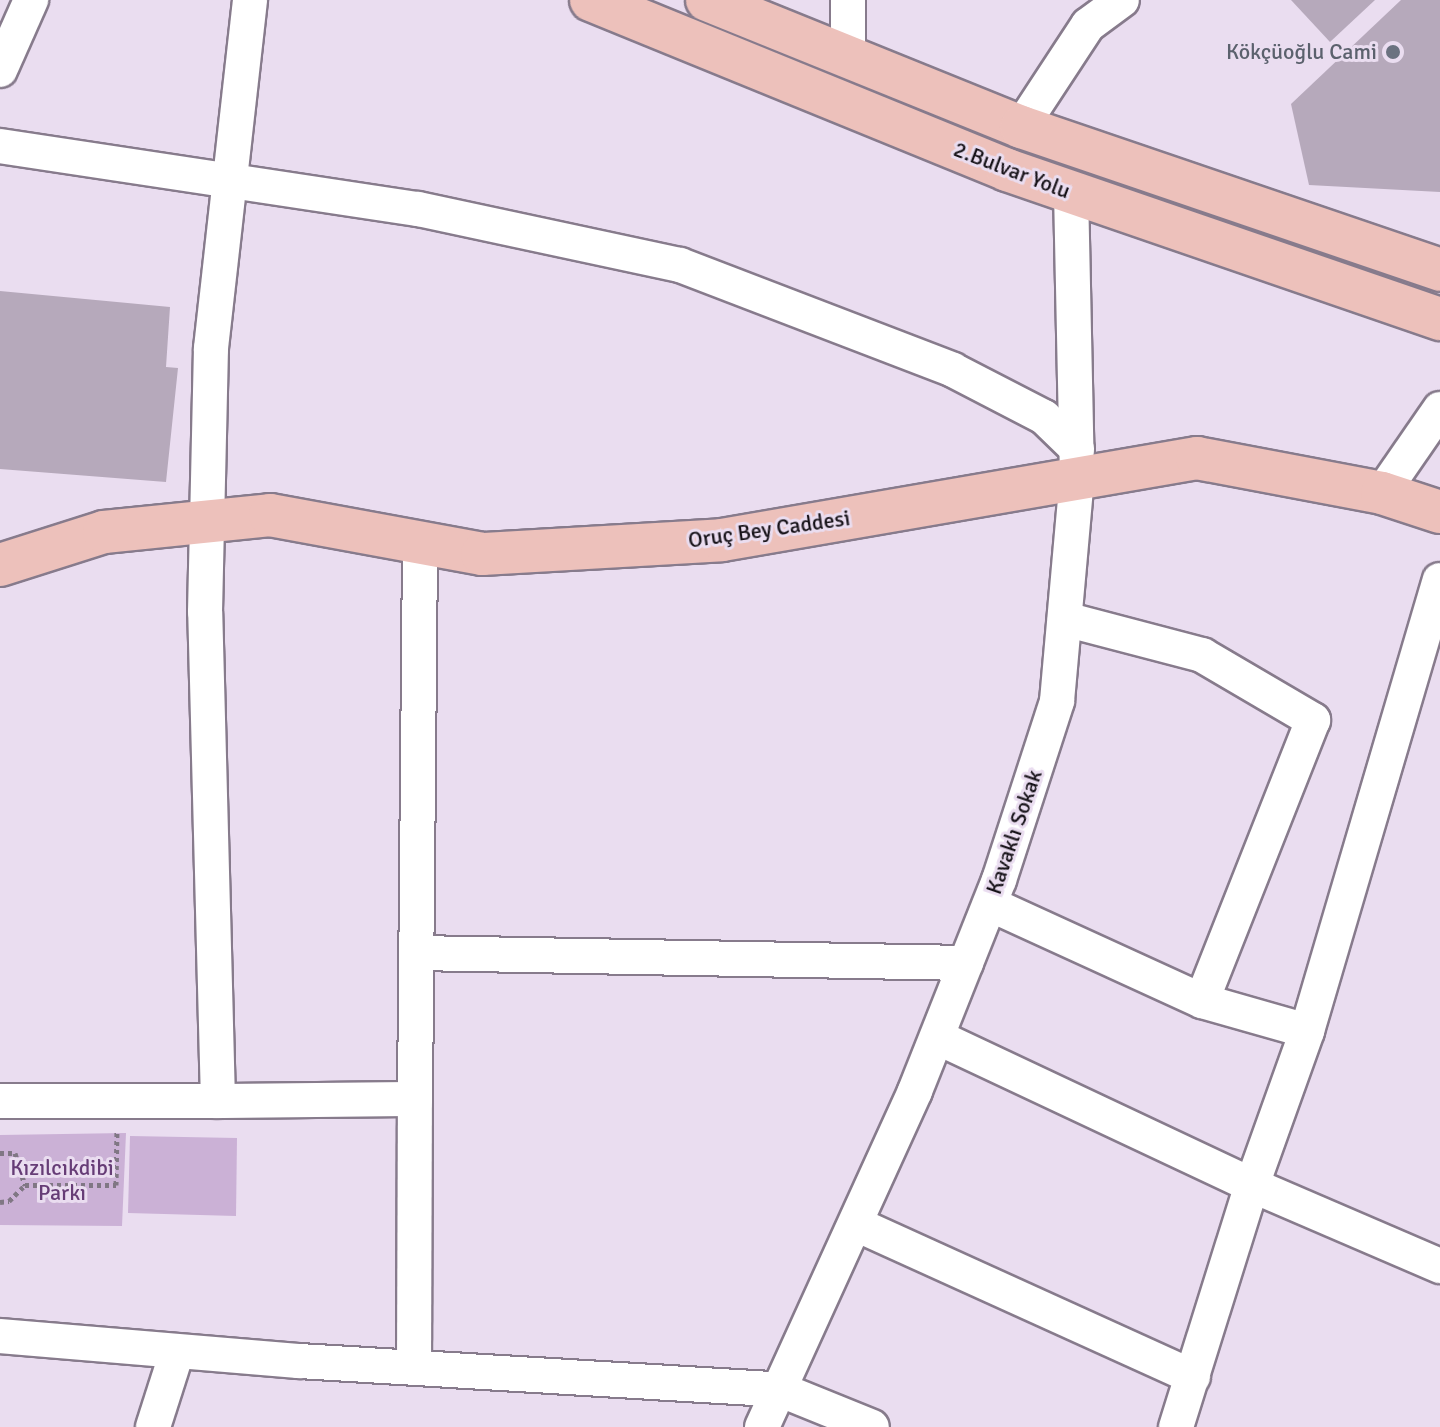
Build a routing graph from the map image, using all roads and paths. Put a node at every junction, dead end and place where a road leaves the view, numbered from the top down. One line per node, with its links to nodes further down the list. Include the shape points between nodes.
1 (31, 0): 9 (street)
2 (250, 0): 12 (street)
3 (591, 0): 13 (main road, 2.Bulvar Yolu)
4 (707, 0): 8 (main road, 2.Bulvar Yolu)
5 (848, 0): 8 (street)
6 (1122, 0): 7 (street)
7 (1088, 12): 10 (street)
8 (848, 57): 10 (main road, 2.Bulvar Yolu)
9 (0, 70)
10 (1021, 127): 14 (main road, 2.Bulvar Yolu)
11 (0, 146): 12 (street)
12 (229, 180): 17 (street, via 418,209 680,265 953,370 1044,417); 20 (street, via 211,348)
13 (1071, 192): 15 (main road, 2.Bulvar Yolu); 17 (street, Kavaklı Sokak)
14 (1440, 270)
15 (1440, 319)
16 (1440, 409): 18 (street)
17 (1077, 463): 18 (main road, Oruç Bey Caddesi, via 1197,458); 21 (main road, Oruç Bey Caddesi, via 722,540 482,554); 24 (street, Kavaklı Sokak)
18 (1382, 493): 19 (main road, Oruç Bey Caddesi)
19 (1440, 512)
20 (208, 520): 21 (main road, Oruç Bey Caddesi, via 270,515); 22 (main road, Oruç Bey Caddesi, via 104,532); 34 (street, via 205,612)
21 (420, 543): 26 (street)
22 (0, 565)
23 (1440, 580): 29 (street)
24 (1065, 619): 25 (street, Kavaklı Sokak, via 1057,701); 28 (street, via 1202,655 1313,720)
25 (990, 904): 27 (street, Kavaklı Sokak); 28 (street)
26 (416, 953): 27 (street); 31 (street)
27 (966, 963): 30 (street, Kavaklı Sokak)
28 (1202, 1001): 29 (street)
29 (1307, 1031): 37 (street)
30 (937, 1037): 37 (street); 39 (street, Kavaklı Sokak)
31 (415, 1099): 34 (street); 43 (street)
32 (0, 1101): 33 (street)
33 (117, 1101): 34 (street); 36 (path, via 116,1185)
34 (218, 1101)
35 (0, 1153): 36 (path, via 15,1153)
36 (25, 1185): 38 (path, via 9,1201)
37 (1252, 1185): 40 (street); 44 (street)
38 (0, 1202)
39 (856, 1224): 44 (street); 45 (street, Kavaklı Sokak)
40 (1440, 1266)
41 (0, 1336): 42 (street)
42 (177, 1352): 43 (street); 46 (street)
43 (414, 1368): 45 (street)
44 (1193, 1377): 49 (street)
45 (781, 1390): 47 (street, Kavaklı Sokak); 48 (street)
46 (153, 1427)
47 (762, 1427)
48 (872, 1427)
49 (1176, 1427)

